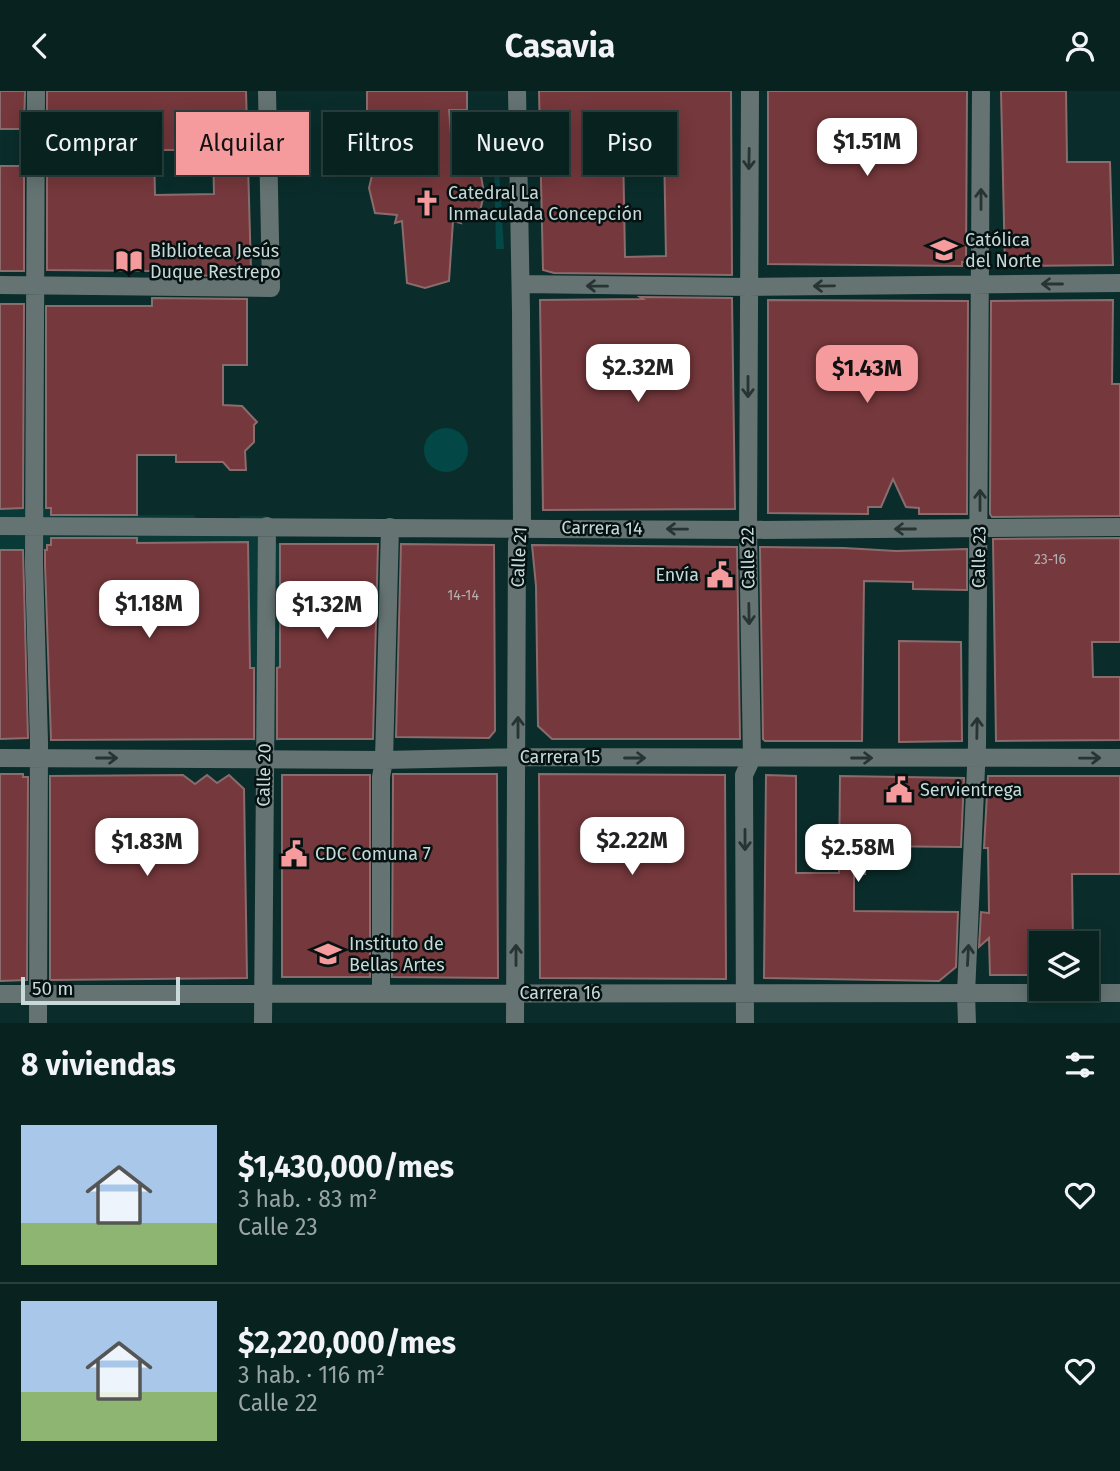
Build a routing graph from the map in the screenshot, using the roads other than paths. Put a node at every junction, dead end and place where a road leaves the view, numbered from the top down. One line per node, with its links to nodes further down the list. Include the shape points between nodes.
1 (36, 91): 7 (street)
2 (268, 91): 7 (street, via 271,288)
3 (517, 91): 8 (street, Calle 21)
4 (750, 91): 11 (street, Calle 22, one-way to 11)
5 (981, 91): 9 (street, Calle 23, one-way to 5)
6 (1120, 283): 9 (street, one-way to 9)
7 (35, 284): 10 (street); 13 (street)
8 (521, 284): 11 (street, one-way to 8); 16 (street, Calle 21)
9 (981, 284): 11 (street, one-way to 11); 18 (street, Calle 23, one-way to 9)
10 (0, 285)
11 (748, 287): 19 (street, Calle 22, one-way to 19)
12 (0, 526): 13 (street, Carrera 14)
13 (35, 526): 14 (street, Carrera 14); 22 (street)
14 (267, 526): 15 (street, Carrera 14); 25 (street, Calle 20)
15 (390, 527): 16 (street, Carrera 14); 27 (street)
16 (522, 527): 19 (street, Carrera 14, one-way to 16); 20 (street, Calle 21, one-way to 16, via 517,542)
17 (1120, 527): 18 (street, Carrera 14)
18 (980, 529): 19 (street, Carrera 14, one-way to 19); 26 (street, Calle 23, one-way to 18)
19 (748, 530): 23 (street, Calle 22, one-way to 23)
20 (517, 757): 23 (street, Carrera 15, one-way to 23); 27 (street, Carrera 15); 31 (street, Calle 21, one-way to 20)
21 (0, 758): 22 (street, Carrera 15)
22 (39, 758): 25 (street, Carrera 15, one-way to 25); 29 (street)
23 (752, 758): 26 (street, Carrera 15, one-way to 26); 28 (street, Calle 22, one-way to 28, via 744,775)
24 (1120, 758): 26 (street, Carrera 15, one-way to 24)
25 (265, 759): 27 (street, Carrera 15); 34 (street, Calle 20)
26 (976, 759): 35 (street, Calle 23, one-way to 26)
27 (384, 760): 30 (street)
28 (745, 992): 31 (street, Carrera 16); 35 (street, Carrera 16); 39 (street, Calle 22)
29 (38, 993): 33 (street, Carrera 16); 34 (street, Carrera 16); 36 (street)
30 (381, 993): 31 (street, Carrera 16); 34 (street, Carrera 16)
31 (516, 993): 38 (street, Calle 21)
32 (1120, 993): 35 (street, Carrera 16)
33 (0, 994)
34 (264, 994): 37 (street, Calle 20)
35 (966, 994): 40 (street, Calle 23)
36 (38, 1023)
37 (263, 1023)
38 (515, 1023)
39 (745, 1023)
40 (967, 1023)

